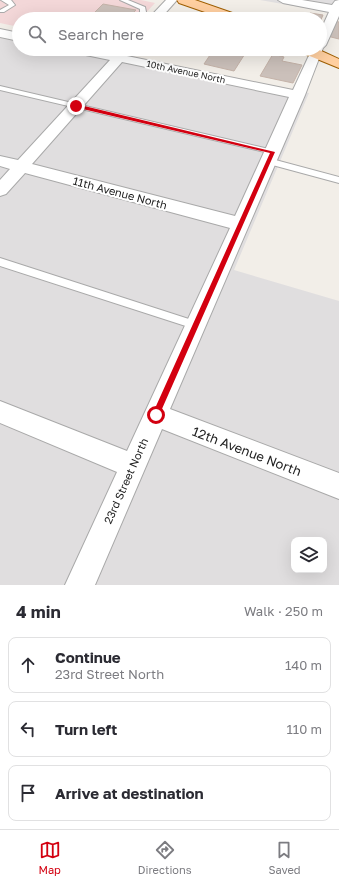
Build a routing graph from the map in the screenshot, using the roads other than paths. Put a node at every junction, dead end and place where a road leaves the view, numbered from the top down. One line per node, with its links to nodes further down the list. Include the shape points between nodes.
1 (4, 0): 7 (lane, via 12,5)
2 (123, 0): 8 (lane, via 143,8)
3 (172, 0): 9 (street)
4 (183, 0): 10 (main road)
5 (284, 0): 6 (street)
6 (338, 7): 11 (street, 23rd Street North)
7 (1, 10)
8 (143, 12)
9 (161, 12)
10 (217, 12)
11 (327, 27)
12 (0, 34): 13 (street)
13 (12, 36)
14 (121, 56): 21 (street)
15 (132, 56): 20 (street, 10th Avenue North)
16 (312, 56): 20 (street, 23rd Street North)
17 (326, 56): 18 (main road)
18 (339, 64)
19 (0, 88): 21 (lane)
20 (298, 95): 22 (street, 23rd Street North)
21 (76, 106): 22 (lane); 24 (street)
22 (270, 157): 25 (lane); 27 (street, 23rd Street North)
23 (0, 161): 24 (street, 11th Avenue North)
24 (21, 167): 26 (street); 27 (street, 11th Avenue North)
25 (339, 180)
26 (0, 190)
27 (240, 224): 29 (street, 23rd Street North)
28 (0, 262): 29 (lane)
29 (195, 325): 31 (street, 23rd Street North)
30 (0, 412): 32 (street)
31 (156, 415): 32 (street, 23rd Street North); 33 (street, 12th Avenue North)
32 (133, 466): 34 (street, 23rd Street North)
33 (339, 486)
34 (80, 585)

